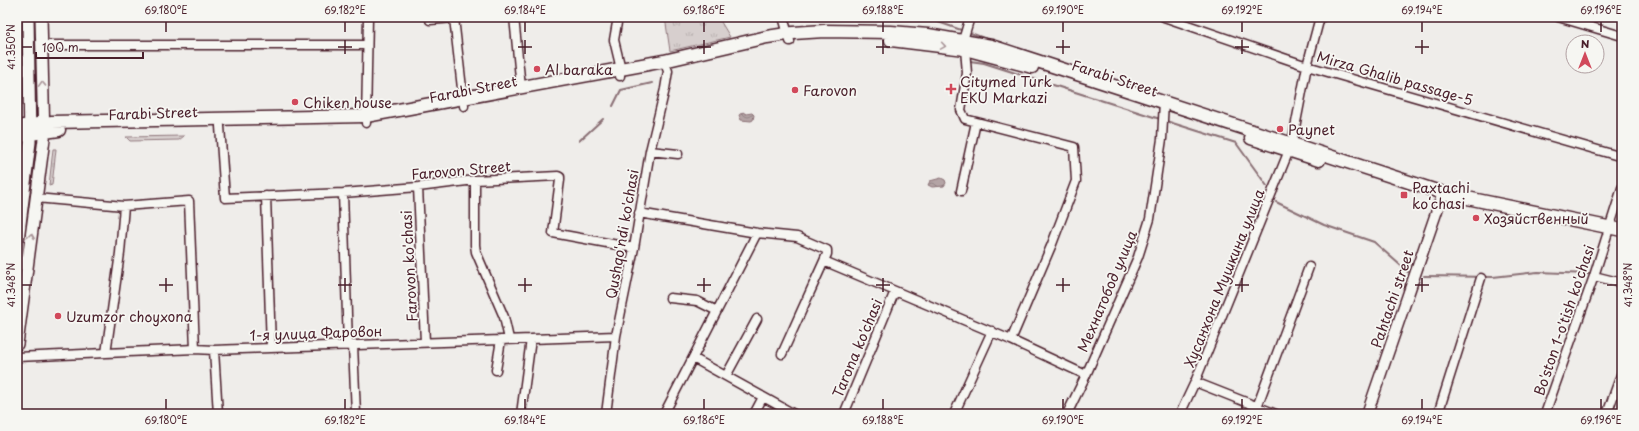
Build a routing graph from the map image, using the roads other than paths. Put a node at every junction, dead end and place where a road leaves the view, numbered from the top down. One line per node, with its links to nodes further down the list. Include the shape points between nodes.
1 (28, 17): 19 (main road)
2 (41, 17): 14 (main road)
3 (368, 17): 15 (street)
4 (514, 17): 22 (street)
5 (618, 17): 21 (street, via 614,40)
6 (783, 17): 13 (street)
7 (970, 17): 16 (street)
8 (1164, 17): 18 (street, Mirza Ghalib passage-5)
9 (1320, 17): 18 (street, Хусанхона Мушкина улица)
10 (1558, 17): 12 (street)
11 (430, 20): 23 (street, via 454,18)
12 (1622, 36)
13 (789, 37): 16 (main road, Farabi Street, via 824,31 928,35); 17 (main road, Farabi Street, via 767,37)
14 (41, 45): 15 (street); 20 (main road)
15 (367, 45): 25 (street)
16 (965, 49): 24 (main road, Farabi Street, via 991,46); 26 (street, via 967,73 961,110 965,120)
17 (665, 64): 21 (main road, Farabi Street); 33 (street, Qushqo'ndi ko'chasi, via 668,71 665,89)
18 (1307, 66): 32 (street, Хусанхона Мушкина улица); 35 (street, Mirza Ghalib passage-5)
19 (28, 68): 20 (main road); 30 (main road)
20 (41, 68): 29 (main road, one-way to 20)
21 (620, 72): 22 (main road); 23 (main road, Farabi Street)
22 (521, 88): 23 (main road)
23 (464, 102): 25 (main road)
24 (1164, 105): 32 (main road, Farabi Street); 78 (street, Мехнатобод улица, via 1162,139 1150,219 1138,257)
25 (366, 120): 27 (main road, Farabi Street); 29 (main road, Farabi Street)
26 (976, 122): 39 (street); 65 (street, via 1074,147 1076,181)
27 (220, 126): 29 (main road, Farabi Street); 41 (street, Farovon Street, via 225,198)
28 (17, 127): 30 (main road, Farabi Street)
29 (44, 127): 30 (main road, Farabi Street); 43 (main road)
30 (30, 129): 31 (main road, Farabi Street); 52 (main road)
31 (17, 137)
32 (1291, 147): 42 (main road, Farabi Street); 80 (street, Хусанхона Мушкина улица)
33 (650, 150): 34 (street); 45 (street, Qushqo'ndi ko'chasi)
34 (678, 154)
35 (1622, 158)
36 (475, 180): 37 (street, Farovon Street); 50 (street, Farovon Street, via 560,177 553,233); 64 (street, via 476,252 504,317)
37 (418, 187): 40 (street, Farovon Street); 66 (street, Farovon ko'chasi)
38 (1622, 188): 47 (street, Bo'ston 1-o'tish ko'chasi)
39 (961, 191)
40 (343, 194): 41 (street, Farovon Street); 68 (street)
41 (266, 196): 69 (street)
42 (1442, 196): 47 (main road, Farabi Street); 95 (street, Pahtachi street)
43 (36, 198): 44 (street); 67 (main road, one-way to 43)
44 (124, 206): 70 (street, via 189,201); 72 (street)
45 (639, 212): 48 (street); 50 (street, Qushqo'ndi ko'chasi)
46 (1622, 230): 47 (main road, Farabi Street)
47 (1608, 231): 49 (main road, Farabi Street); 54 (street, Bo'ston 1-o'tish ko'chasi)
48 (757, 234): 51 (street, via 807,240 827,250); 59 (street)
49 (1622, 238)
50 (634, 248): 62 (street, Qushqo'ndi ko'chasi)
51 (824, 261): 57 (street); 73 (street)
52 (17, 263)
53 (1309, 267): 82 (street)
54 (1594, 276): 56 (street); 97 (street, Bo'ston 1-o'tish ko'chasi)
55 (1481, 278): 96 (street)
56 (1622, 283)
57 (895, 291): 61 (street); 90 (street, Tarona ko'chasi)
58 (670, 298): 59 (street, via 697,301)
59 (717, 311): 75 (street)
60 (757, 319): 79 (street)
61 (992, 332): 65 (street); 91 (street)
62 (616, 336): 63 (street, 1-я улица Фаровон); 86 (street, Qushqo'ndi ko'chasi)
63 (531, 339): 64 (street, 1-я улица Фаровон); 85 (street)
64 (505, 340): 66 (street, 1-я улица Фаровон); 76 (street)
65 (1011, 340): 78 (street)
66 (425, 342): 68 (street, 1-я улица Фаровон)
67 (17, 344)
68 (351, 345): 69 (street, 1-я улица Фаровон); 84 (street)
69 (271, 348): 71 (street, 1-я улица Фаровон)
70 (195, 349): 71 (street, 1-я улица Фаровон); 72 (street, 1-я улица Фаровон)
71 (214, 350): 83 (street)
72 (106, 352): 74 (street, 1-я улица Фаровон)
73 (782, 354)
74 (17, 356)
75 (693, 358): 79 (street); 87 (street)
76 (496, 370)
77 (1622, 372): 98 (street)
78 (1086, 375): 92 (street, Мехнатобод улица)
79 (726, 376): 81 (street)
80 (1195, 382): 82 (street); 93 (street, Хусанхона Мушкина улица)
81 (763, 397): 88 (street); 89 (street)
82 (1257, 407): 94 (street)
83 (218, 414)
84 (356, 414)
85 (521, 414)
86 (606, 414)
87 (664, 414)
88 (754, 414)
89 (794, 414)
90 (844, 414)
91 (954, 414)
92 (1067, 414)
93 (1180, 414)
94 (1276, 414)
95 (1367, 414)
96 (1438, 414)
97 (1545, 414)
98 (1607, 414)

